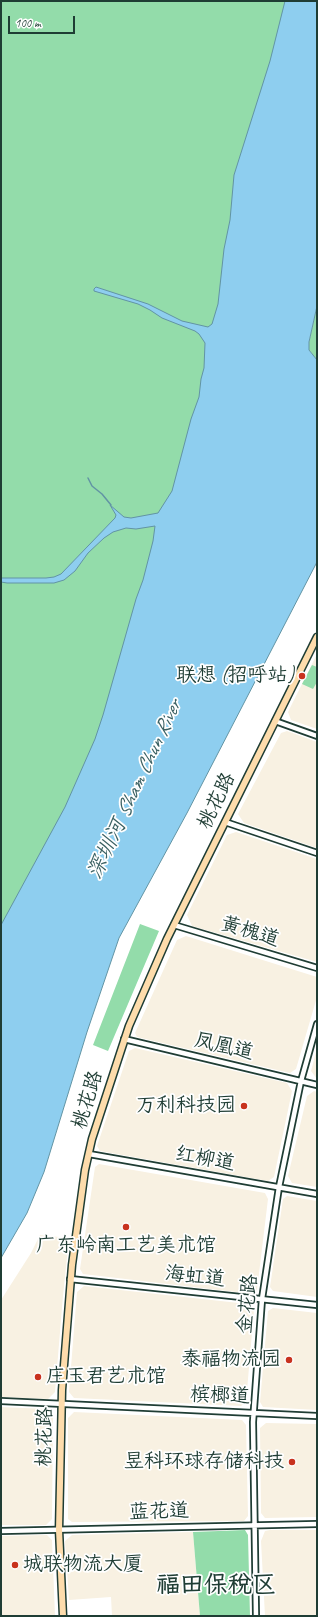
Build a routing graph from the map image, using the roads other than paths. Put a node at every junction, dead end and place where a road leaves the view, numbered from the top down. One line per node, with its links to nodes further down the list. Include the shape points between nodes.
1 (317, 637): 2 (main road, 桃花路)
2 (275, 721): 3 (street); 4 (main road, 桃花路)
3 (317, 736)
4 (225, 822): 5 (street); 6 (main road, 桃花路)
5 (317, 853)
6 (174, 925): 7 (street, 黄槐道); 9 (main road, 桃花路)
7 (317, 968)
8 (317, 1024): 10 (street, 金花路)
9 (124, 1039): 10 (street, 凤凰道); 12 (main road, 桃花路)
10 (301, 1081): 11 (street, 凤凰道); 13 (street, 金花路)
11 (317, 1085)
12 (89, 1154): 13 (street, 红柳道); 15 (main road, 桃花路)
13 (279, 1187): 14 (street, 红柳道); 16 (street, 金花路)
14 (317, 1194)
15 (70, 1279): 16 (street, 海虹道); 19 (main road, 桃花路)
16 (262, 1299): 17 (street, 海虹道); 20 (street, 金花路)
17 (317, 1305)
18 (1, 1401): 19 (street, 槟榔道)
19 (61, 1404): 20 (street, 槟榔道); 24 (main road, 桃花路)
20 (253, 1413): 21 (street, 槟榔道); 23 (street, 金花路)
21 (317, 1416)
22 (317, 1524): 23 (street, 蓝花道)
23 (254, 1525): 24 (street, 蓝花道); 27 (street, 金花路)
24 (59, 1530): 25 (street, 蓝花道); 26 (main road, 桃花路)
25 (1, 1531)
26 (63, 1616)
27 (256, 1616)

